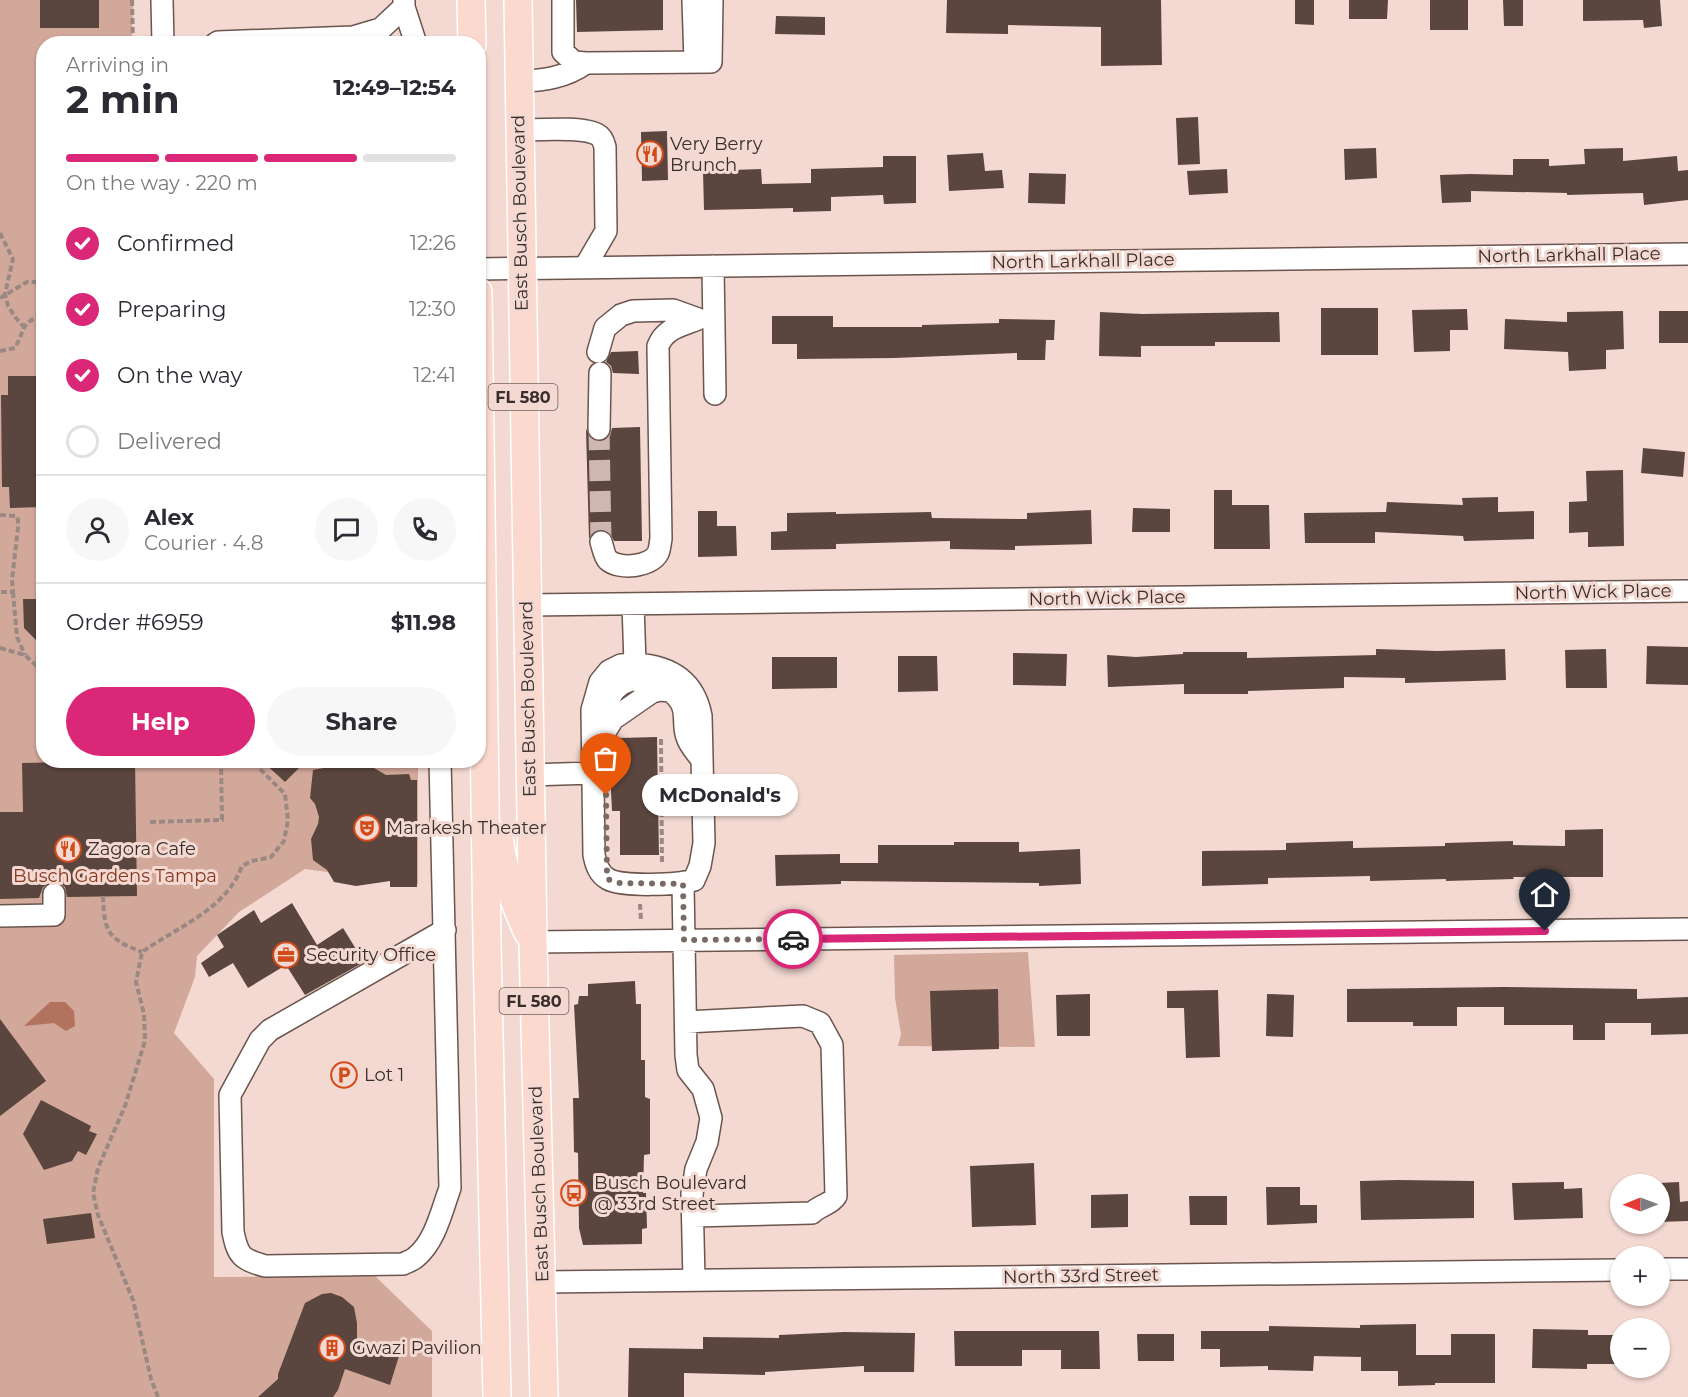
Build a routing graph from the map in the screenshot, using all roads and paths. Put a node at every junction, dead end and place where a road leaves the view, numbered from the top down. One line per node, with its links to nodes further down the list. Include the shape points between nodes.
1 (132, 0): 9 (path)
2 (162, 0): 10 (street)
3 (471, 0): 13 (main road)
4 (518, 0): 16 (main road, East Busch Boulevard / FL 580)
5 (693, 0): 14 (street)
6 (712, 0): 14 (street, via 711,62)
7 (404, 4): 11 (street); 12 (street)
8 (565, 6): 15 (street, via 563,52 574,62)
9 (133, 36)
10 (163, 36)
11 (372, 36)
12 (414, 36)
13 (472, 36)
14 (695, 62): 15 (street)
15 (586, 63): 16 (street, via 554,79)
16 (519, 82): 17 (main road, East Busch Boulevard / FL 580)
17 (519, 130): 21 (street, via 580,130 598,135 603,141 606,231); 22 (main road, East Busch Boulevard / FL 580)
18 (0, 233): 25 (path, via 13,259)
19 (1688, 254): 20 (street, North Larkhall Place)
20 (713, 266): 21 (street, North Larkhall Place); 28 (street)
21 (585, 267): 22 (street, North Larkhall Place)
22 (521, 268): 23 (street, North Larkhall Place); 39 (main road, East Busch Boulevard / FL 580)
23 (486, 269)
24 (36, 282): 25 (path, via 27,282)
25 (5, 294): 26 (path); 29 (path, via 8,306)
26 (0, 298)
27 (36, 317): 29 (path)
28 (706, 319): 31 (street); 32 (street, via 673,310 633,311 605,328 599,363); 34 (street, via 669,330 658,346 658,554 641,564 617,565 607,559)
29 (24, 326): 30 (path, via 15,348)
30 (0, 351)
31 (715, 394)
32 (599, 429)
33 (0, 515): 37 (path, via 16,516 18,520)
34 (601, 542)
35 (1688, 591): 38 (street, North Wick Place)
36 (0, 592): 37 (path)
37 (13, 592): 41 (path, via 17,637)
38 (633, 604): 39 (street, North Wick Place); 42 (street)
39 (527, 605): 52 (main road, East Busch Boulevard / FL 580)
40 (0, 648): 41 (path)
41 (25, 655): 43 (path)
42 (634, 664): 46 (street, via 656,666 671,673 687,684 698,699); 51 (street, via 609,671 600,682 592,710)
43 (36, 665)
44 (486, 726): 63 (main road, via 502,863 514,904)
45 (661, 739): 54 (path, via 663,864)
46 (702, 761): 55 (street, via 686,736 682,703 670,691 658,683 636,679 617,688 610,698 605,732); 56 (street, via 704,843 694,880)
47 (221, 768): 53 (path, via 222,820)
48 (259, 768): 64 (path, via 285,794 288,820 284,842 271,857 242,866 226,893 206,912)
49 (440, 768): 61 (street)
50 (485, 768): 73 (main road, FL 580)
51 (592, 773): 52 (street); 55 (street, via 594,855 597,868)
52 (530, 775): 63 (main road, East Busch Boulevard / FL 580)
53 (150, 822)
54 (651, 864)
55 (607, 879): 56 (street, via 620,883)
56 (683, 884): 62 (street)
57 (54, 894): 59 (street, via 54,915)
58 (103, 896): 64 (path, via 108,932 122,945)
59 (0, 916)
60 (1688, 929): 62 (street)
61 (445, 930): 61 (street, via 270,1030 260,1040 230,1095 233,1232 237,1251 246,1261 265,1266 403,1264 416,1257 429,1242 450,1188)
62 (684, 940): 63 (street); 65 (street)
63 (532, 942): 71 (main road, East Busch Boulevard / FL 580)
64 (142, 952): 72 (path, via 136,982 144,1014 145,1041 125,1106 98,1168 93,1193 98,1215 133,1300)
65 (686, 1022): 66 (street, via 688,1070 703,1089 711,1118 696,1169); 66 (street, via 803,1016 820,1023 832,1045 836,1196 831,1203 812,1213)
66 (693, 1216): 70 (street)
67 (1670, 1269): 68 (street)
68 (1688, 1269)
69 (1610, 1270): 70 (street, North 33rd Street)
70 (694, 1280): 71 (street, North 33rd Street)
71 (542, 1282): 74 (main road, East Busch Boulevard / FL 580)
72 (158, 1397)
73 (498, 1397)
74 (544, 1397)

